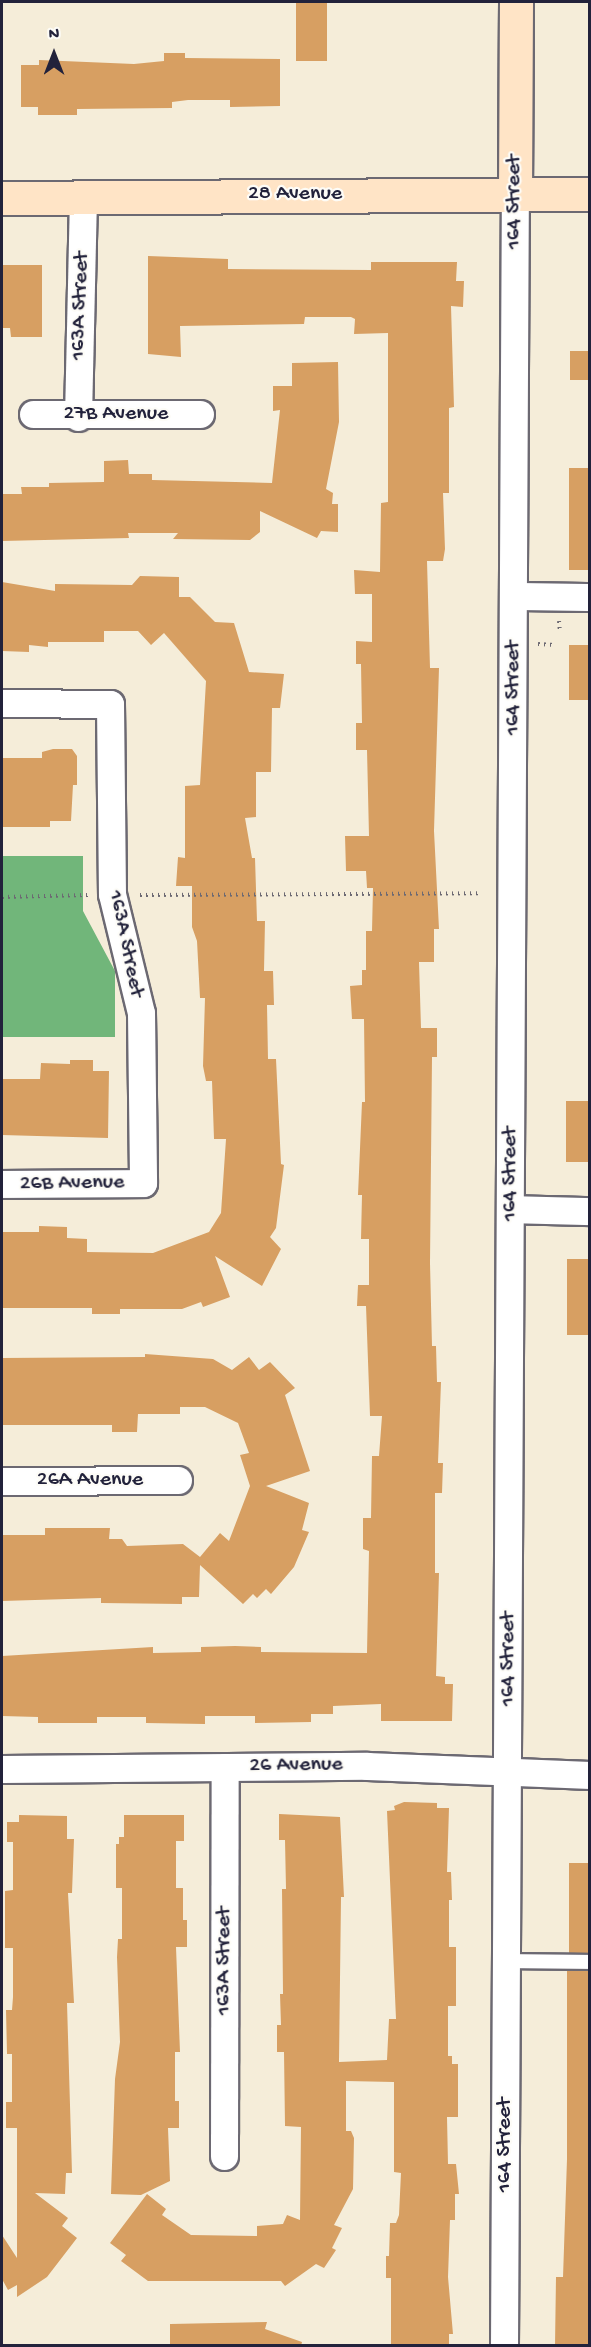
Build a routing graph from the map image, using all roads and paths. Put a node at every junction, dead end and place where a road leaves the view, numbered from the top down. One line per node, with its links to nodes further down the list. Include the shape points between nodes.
1 (516, 2): 2 (street, 164 Street)
2 (515, 194): 3 (street, 28 Avenue); 4 (street, 28 Avenue); 9 (street, 164 Street)
3 (590, 194)
4 (83, 196): 5 (street, 28 Avenue); 8 (street, 163A Street)
5 (2, 198)
6 (33, 414): 8 (street, 27B Avenue)
7 (200, 414): 8 (street, 27B Avenue)
8 (78, 417)
9 (515, 596): 10 (street); 19 (street, 164 Street)
10 (590, 597)
11 (534, 644): 12 (path)
12 (555, 645)
13 (2, 703): 15 (street, 163A Street, via 110,704)
14 (481, 893): 15 (path)
15 (112, 894): 16 (path); 17 (street, 163A Street, via 141,1013)
16 (2, 897)
17 (143, 1183): 18 (street, 26B Avenue)
18 (2, 1184)
19 (511, 1209): 20 (street); 25 (street, 164 Street)
20 (590, 1211)
21 (178, 1480): 22 (street, 26A Avenue)
22 (2, 1481)
23 (225, 1767): 24 (street, 26 Avenue); 25 (street, 26 Avenue, via 367,1766); 29 (street, 163A Street)
24 (2, 1769)
25 (508, 1772): 26 (street, 26 Avenue); 27 (street, 164 Street)
26 (590, 1775)
27 (507, 1961): 28 (lane); 30 (street, 164 Street)
28 (590, 1962)
29 (224, 2156)
30 (504, 2346)

